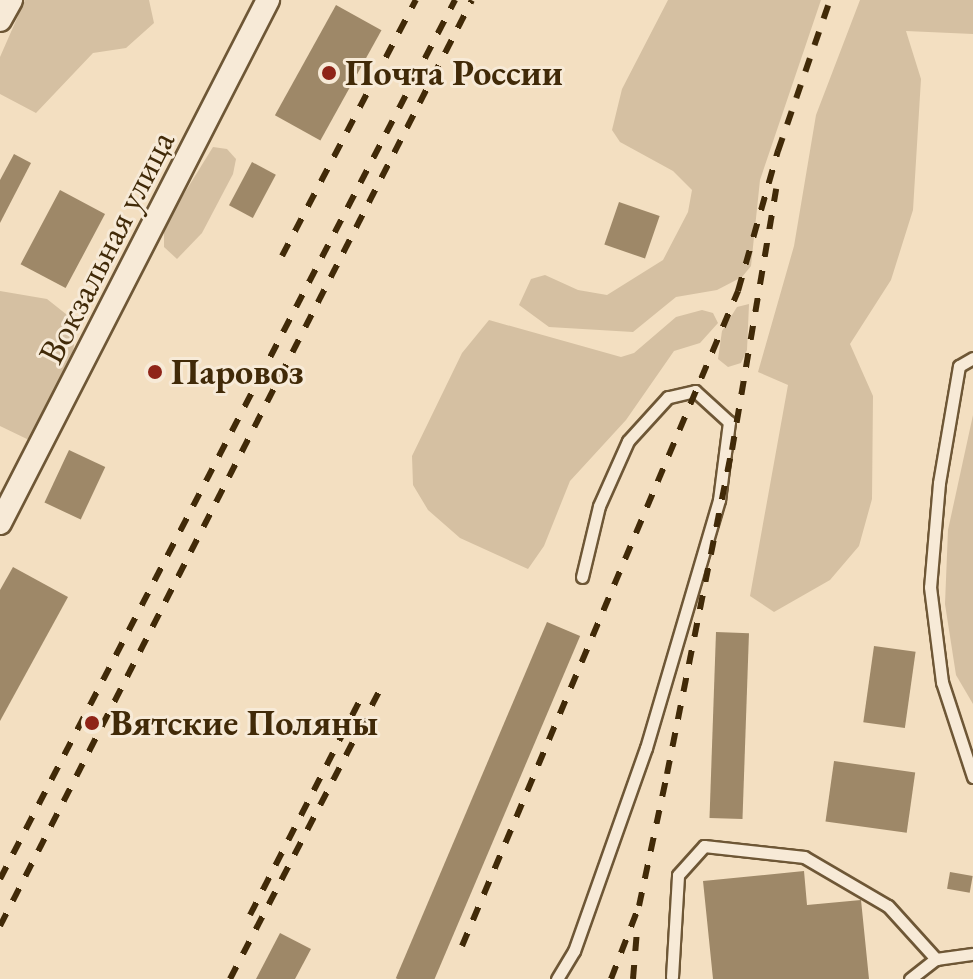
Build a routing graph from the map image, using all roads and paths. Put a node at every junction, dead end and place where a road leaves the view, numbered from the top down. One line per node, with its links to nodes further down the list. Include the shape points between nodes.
1 (11, 0): 3 (street)
2 (268, 0): 5 (street, Вокзальная улица)
3 (0, 20)
4 (973, 358): 7 (lane, via 959,366 939,483 930,587 942,682)
5 (0, 523)
6 (582, 577): 11 (lane, via 599,506 628,441 668,397 695,391 729,422 719,500 646,748 574,951)
7 (973, 777)
8 (973, 954): 9 (lane)
9 (936, 959): 10 (lane, via 888,906 804,857 704,846 678,875); 12 (lane)
10 (672, 977)
11 (557, 979)
12 (910, 979)

